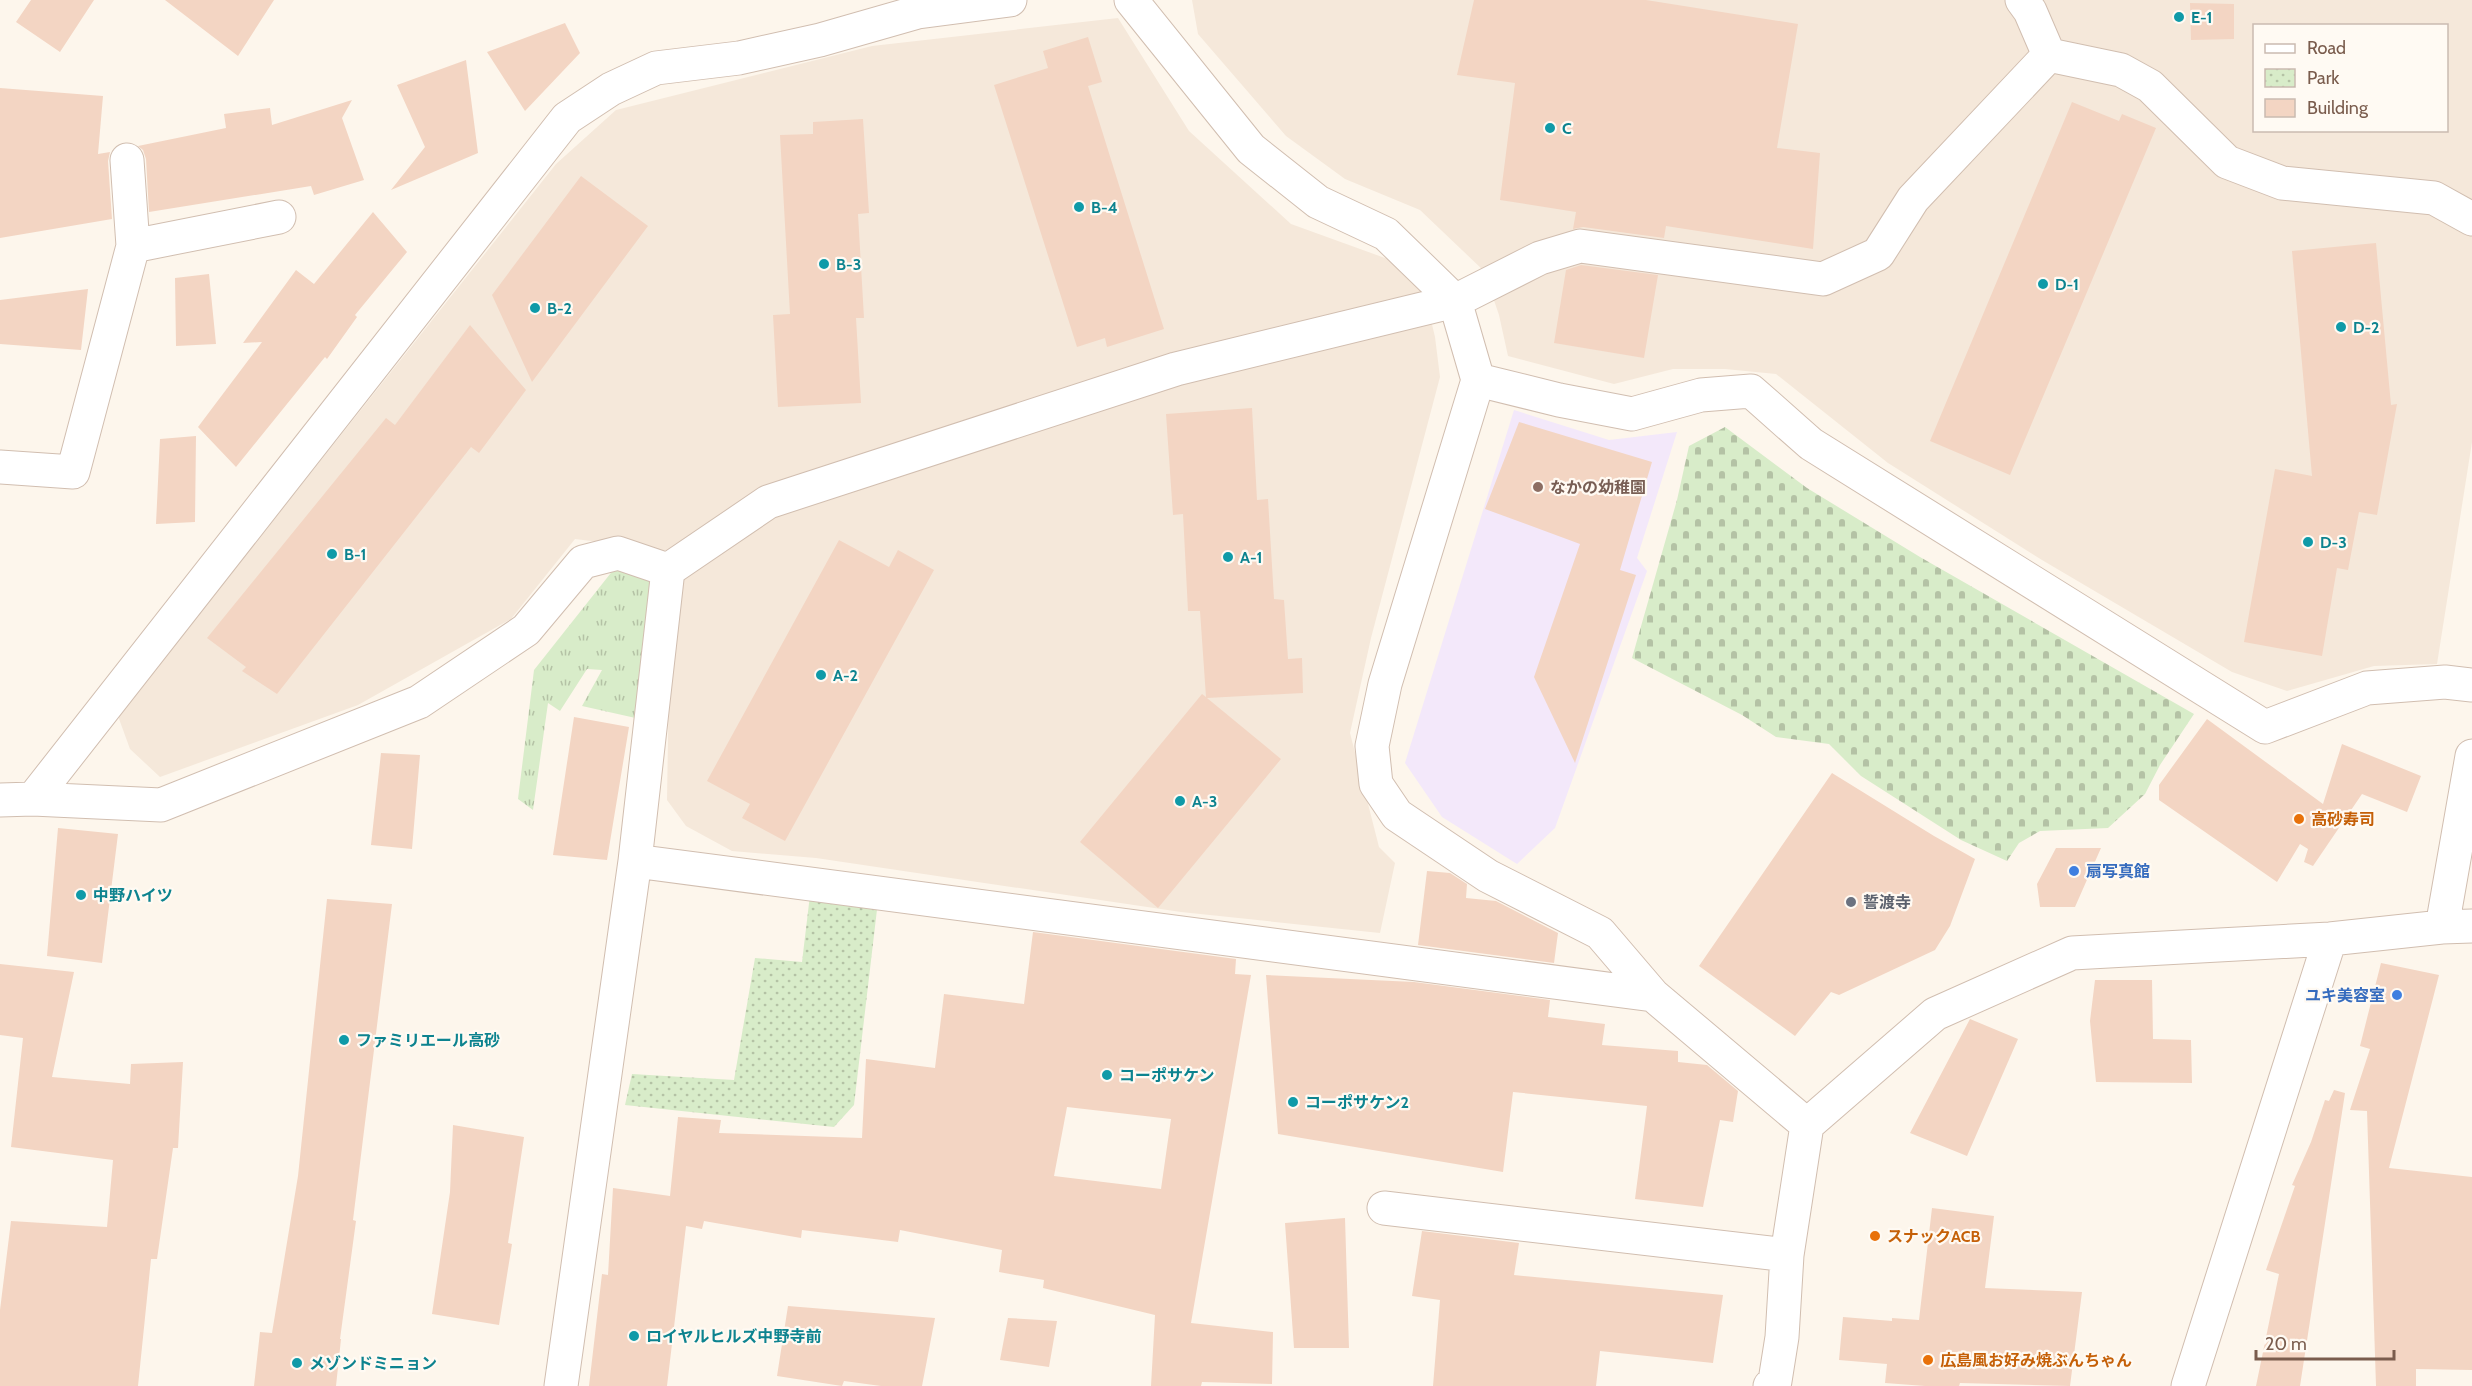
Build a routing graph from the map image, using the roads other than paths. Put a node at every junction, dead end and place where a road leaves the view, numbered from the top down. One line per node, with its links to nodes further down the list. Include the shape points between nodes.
1 (1010, 0): 15 (street, via 918,12 751,55 656,68 611,89 567,117)
2 (1131, 0): 9 (street, via 1251,148 1318,202 1386,234)
3 (2022, 0): 4 (street)
4 (2049, 55): 7 (street, via 2121,70 2150,86 2228,162 2282,183 2434,198); 9 (street, via 1913,199 1878,254 1823,279 1580,246 1540,258)
5 (127, 160): 8 (street)
6 (279, 217): 8 (street)
7 (2472, 219)
8 (133, 246): 11 (street, via 73,472)
9 (1455, 301): 10 (street); 12 (street, via 1176,369 768,502)
10 (1479, 380): 13 (street, via 1632,414 1701,395 1751,391 1811,444 2265,727 2367,688 2445,682); 20 (street, via 1385,684 1372,746 1376,784 1396,815 1488,876 1600,933)
11 (0, 467)
12 (668, 570): 15 (street, via 618,553 583,562 526,630 419,702 161,805); 17 (street)
13 (2472, 685)
14 (2472, 756): 18 (street)
15 (33, 799): 16 (street)
16 (0, 800)
17 (635, 861): 20 (street); 25 (street)
18 (2457, 927): 19 (street)
19 (2330, 939): 21 (street, via 2072,952 1935,1014); 26 (street)
20 (1653, 995): 21 (street)
21 (1807, 1125): 23 (street)
22 (1384, 1208): 23 (street)
23 (1787, 1255): 24 (street)
24 (1776, 1384)
25 (561, 1386)
26 (2188, 1386)

